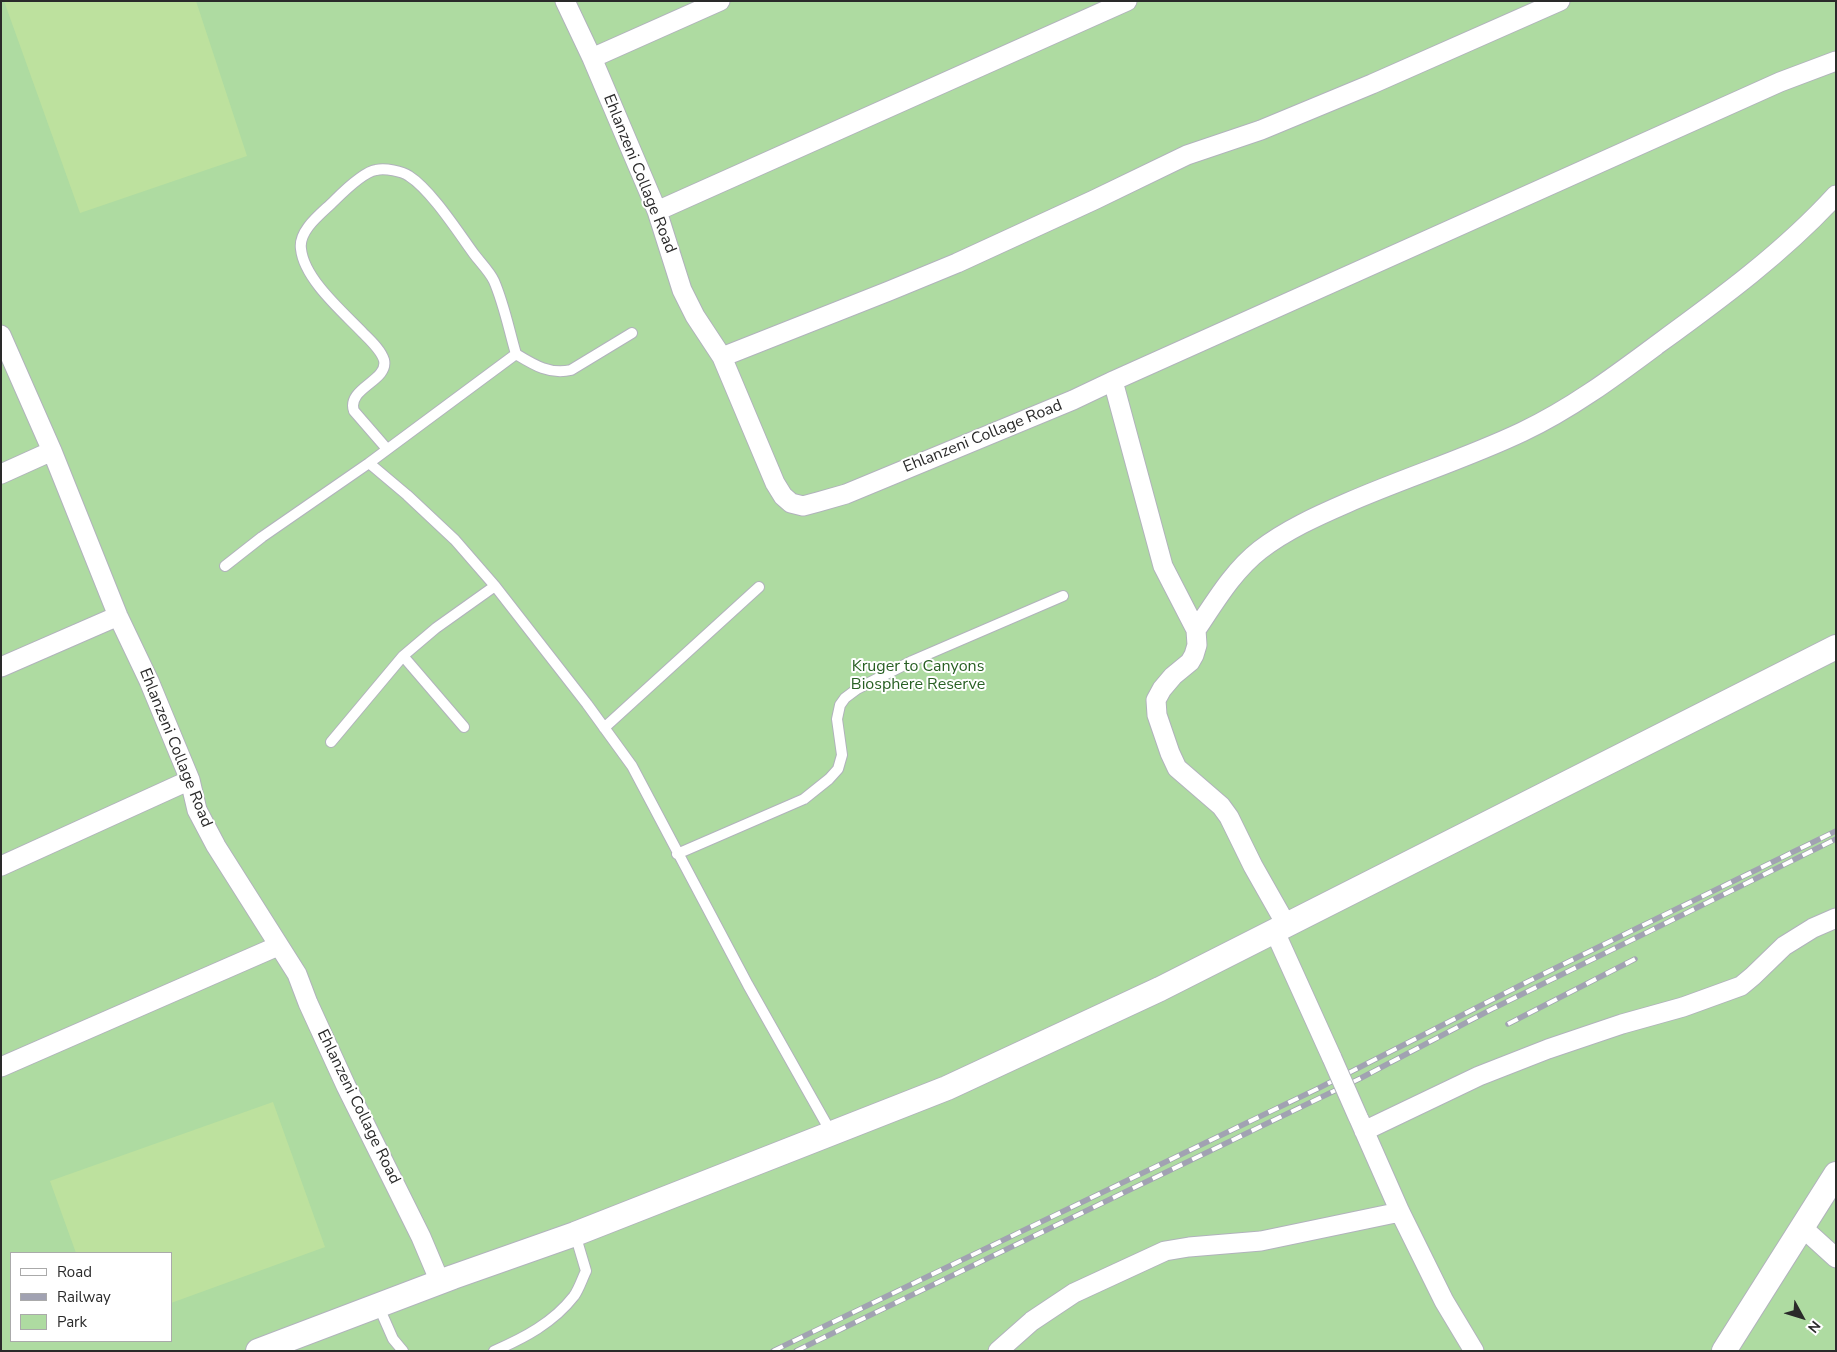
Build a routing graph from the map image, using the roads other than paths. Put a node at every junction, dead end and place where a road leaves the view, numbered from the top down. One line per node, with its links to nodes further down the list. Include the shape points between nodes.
1 (565, 1): 5 (street, Ehlanzeni Collage Road)
2 (720, 1): 5 (street)
3 (1127, 1): 8 (street)
4 (1560, 1): 12 (street, via 1298,115 1186,155 948,266)
5 (592, 58): 8 (street, Ehlanzeni Collage Road)
6 (1836, 61): 13 (street, Ehlanzeni Collage Road, via 1780,82)
7 (1836, 195): 23 (street, via 1722,298 1607,382 1523,431 1308,520 1260,550 1240,568)
8 (657, 211): 12 (street, Ehlanzeni Collage Road, via 682,290 694,316)
9 (632, 333): 11 (lane, via 571,370 560,372 546,370)
10 (1, 335): 15 (street, Ehlanzeni Collage Road)
11 (516, 354): 14 (lane); 14 (lane, via 494,280 424,188 408,174 393,170 376,170 350,185 315,219 303,235 300,248 316,281 383,357 381,371 357,395 352,406)
12 (722, 357): 13 (street, Ehlanzeni Collage Road, via 775,482 783,496 803,506 855,490)
13 (1113, 381): 23 (street, via 1163,566)
14 (387, 449): 16 (lane)
15 (52, 451): 17 (street); 22 (street, Ehlanzeni Collage Road)
16 (369, 463): 18 (lane, via 269,531); 19 (lane, via 455,540)
17 (1, 474)
18 (225, 566)
19 (495, 586): 25 (lane); 28 (lane)
20 (759, 587): 28 (lane)
21 (1063, 596): 31 (lane, via 912,661 857,689 840,705 837,719 842,755 829,780 804,799)
22 (118, 616): 26 (street); 30 (street, Ehlanzeni Collage Road)
23 (1196, 630): 34 (street, via 1194,656 1162,689 1156,700 1157,714 1177,768 1221,806 1229,817)
24 (1836, 647): 34 (street)
25 (403, 656): 27 (lane); 29 (lane)
26 (1, 667)
27 (464, 727)
28 (604, 728): 31 (lane, via 632,766)
29 (331, 742)
30 (190, 780): 32 (street); 35 (street, Ehlanzeni Collage Road, via 197,810 216,846)
31 (677, 854): 38 (lane)
32 (1, 866)
33 (1836, 918): 37 (street, via 1784,946 1740,986 1548,1049)
34 (1281, 929): 37 (street, bridge); 38 (street, via 972,1077)
35 (278, 946): 36 (street); 44 (street, Ehlanzeni Collage Road, via 298,974 346,1086)
36 (1, 1067)
37 (1361, 1124): 40 (street)
38 (832, 1134): 42 (street)
39 (1836, 1174): 41 (street)
40 (1400, 1212): 49 (street, via 1260,1241 1165,1251 1074,1293 1032,1321); 50 (street, via 1444,1301)
41 (1803, 1228): 43 (street); 51 (street)
42 (575, 1234): 44 (street); 48 (lane, via 586,1272 575,1295 554,1317 525,1337)
43 (1836, 1258)
44 (440, 1282): 45 (street)
45 (378, 1305): 46 (street); 47 (lane, via 393,1339)
46 (258, 1351)
47 (404, 1351)
48 (494, 1351)
49 (998, 1351)
50 (1474, 1351)
51 (1724, 1351)

